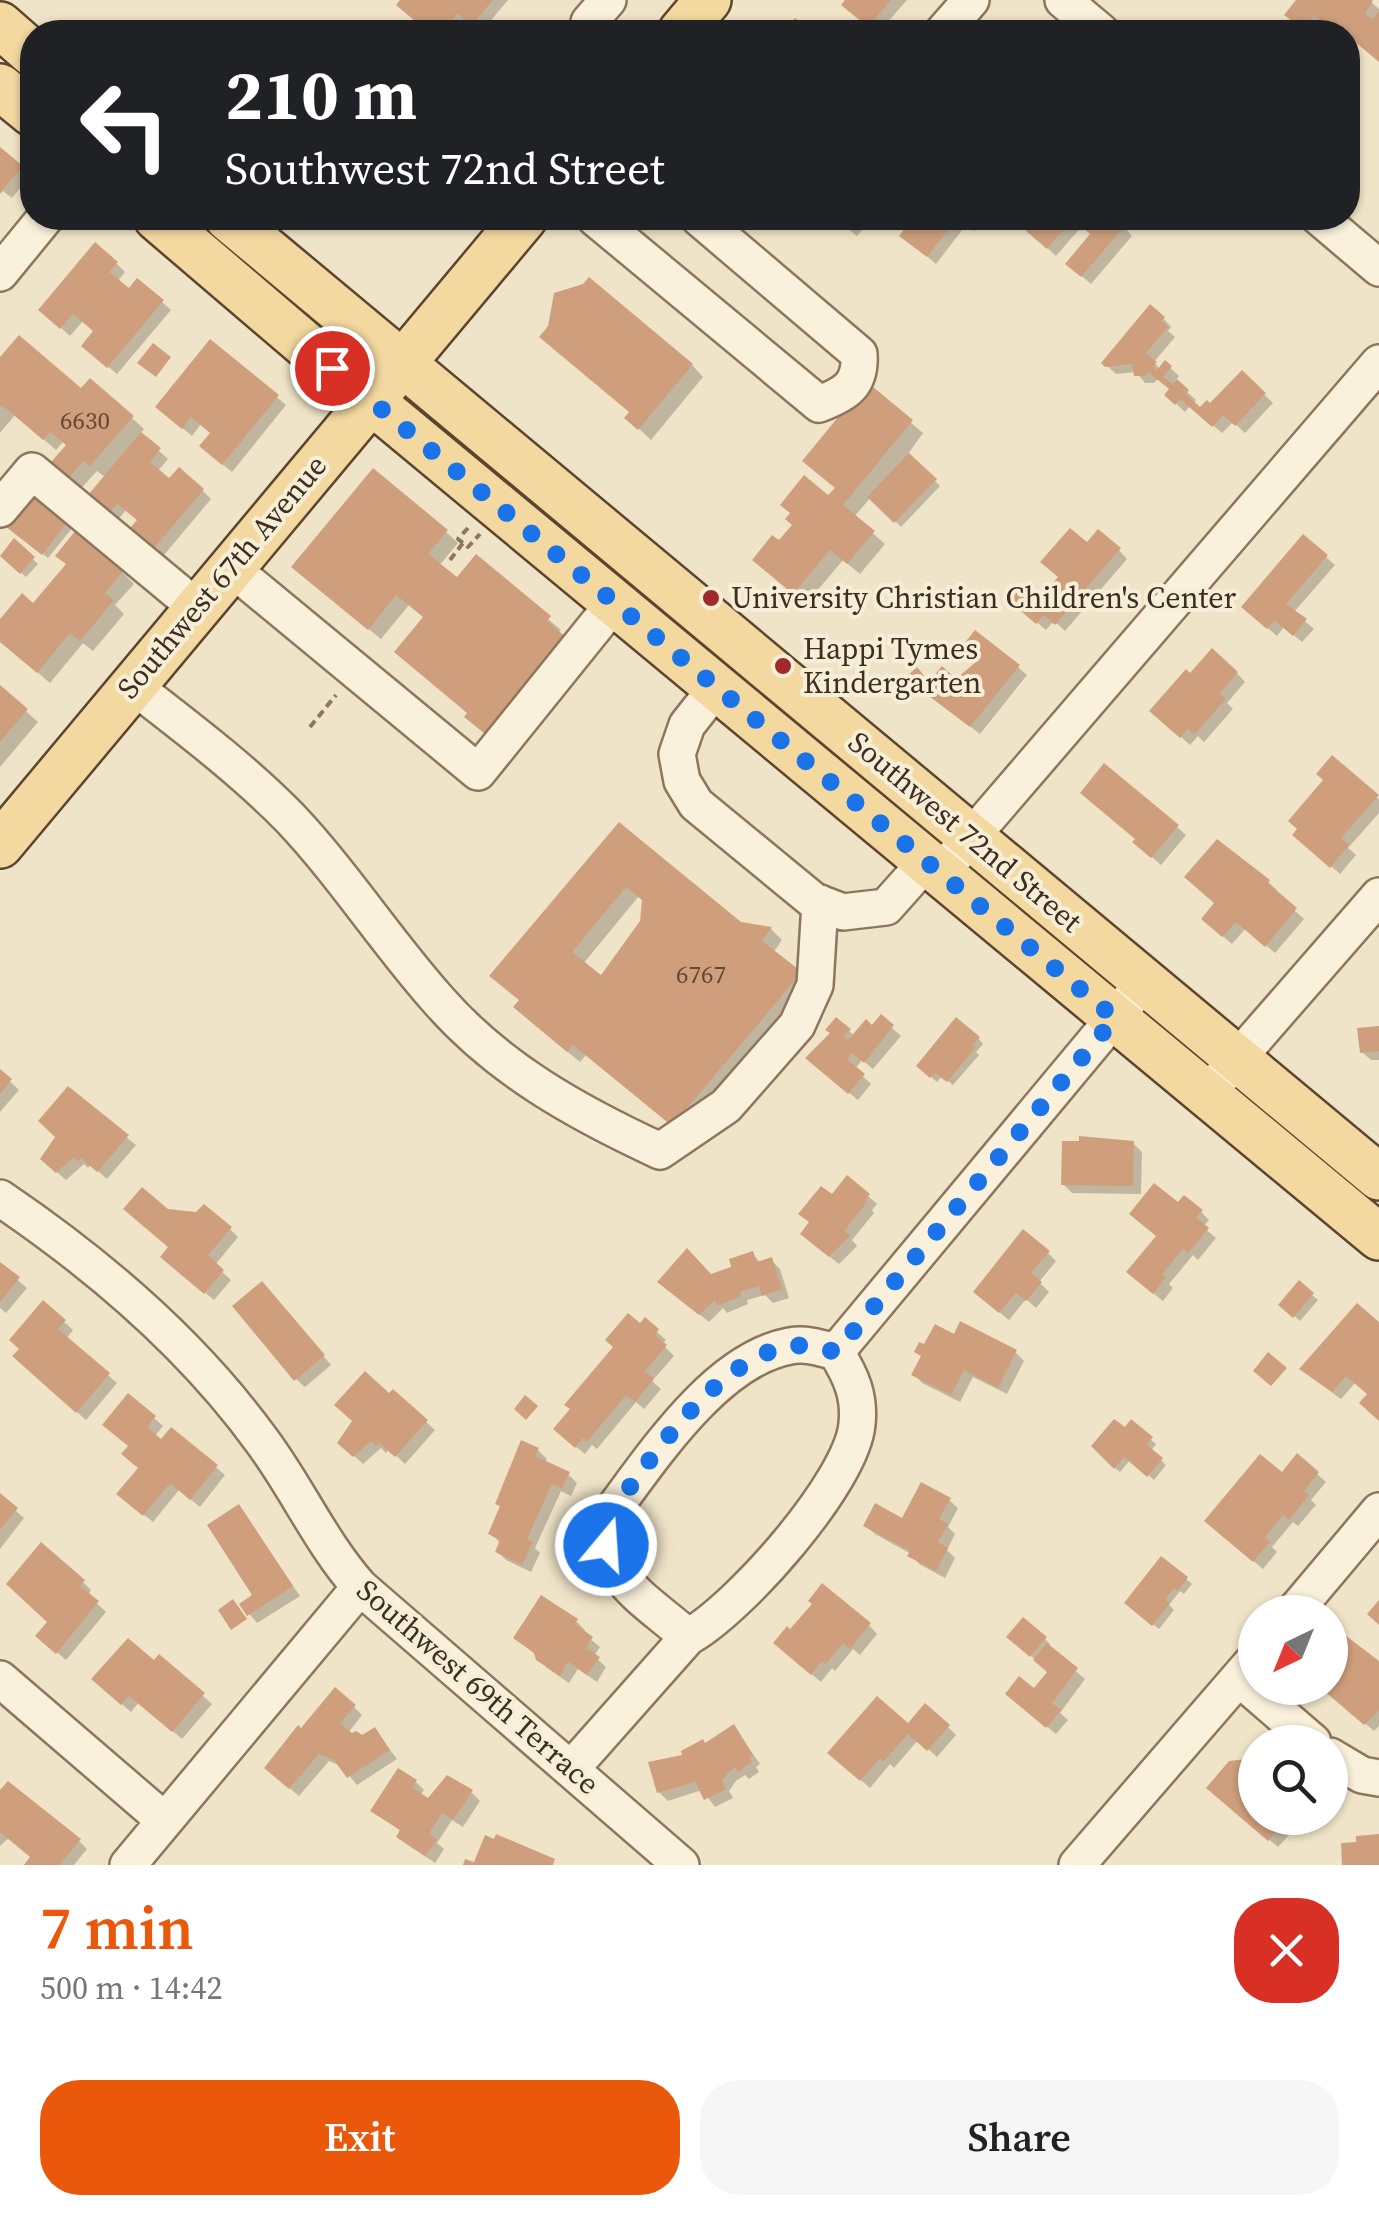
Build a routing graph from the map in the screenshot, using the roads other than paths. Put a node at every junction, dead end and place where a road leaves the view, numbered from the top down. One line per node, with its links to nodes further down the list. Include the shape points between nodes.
1 (708, 0): 4 (main road)
2 (971, 0): 5 (street)
3 (1062, 0): 6 (street)
4 (690, 20)
5 (954, 20)
6 (1086, 20)
7 (0, 25): 8 (main road)
8 (20, 42)
9 (0, 87): 10 (main road)
10 (20, 104)
11 (36, 230): 19 (street)
12 (171, 230): 22 (main road, Southwest 72nd Street)
13 (242, 230): 21 (main road, Southwest 72nd Street)
14 (514, 230): 21 (main road, Southwest 67th Avenue)
15 (609, 230): 16 (street, via 819,404 843,394 860,372 860,354)
16 (713, 230)
17 (1334, 230): 18 (street)
18 (1379, 268)
19 (0, 272)
20 (1379, 363): 29 (street)
21 (401, 364): 22 (main road, Southwest 67th Avenue); 29 (main road, Southwest 72nd Street)
22 (370, 400): 24 (main road, Southwest 67th Avenue); 25 (main road, Southwest 72nd Street)
23 (0, 509): 26 (street, via 32,471)
24 (230, 567): 25 (street, via 478,772); 26 (main road, Southwest 67th Avenue)
25 (615, 602): 28 (main road, Southwest 72nd Street)
26 (196, 607): 27 (main road, Southwest 67th Avenue)
27 (132, 685): 30 (main road, Southwest 67th Avenue); 33 (street, via 292,820 466,1028 533,1085 660,1151 726,1106 797,1025 816,985)
28 (717, 686): 31 (main road, Southwest 72nd Street); 33 (street, via 687,725 677,754 682,780 696,804)
29 (971, 837): 31 (street); 34 (main road, Southwest 72nd Street)
30 (1, 843)
31 (934, 867): 33 (street, via 886,907 843,912); 35 (main road, Southwest 72nd Street)
32 (1379, 896): 36 (street)
33 (820, 903)
34 (1145, 981): 35 (street); 36 (main road, Southwest 72nd Street)
35 (1115, 1018): 37 (main road, Southwest 72nd Street); 41 (street)
36 (1238, 1059): 37 (street); 38 (main road, Southwest 72nd Street)
37 (1206, 1094): 40 (main road, Southwest 72nd Street)
38 (1379, 1177)
39 (0, 1198): 43 (street, Southwest 69th Terrace, via 110,1277 216,1384 265,1444)
40 (1379, 1237)
41 (836, 1352): 45 (street, via 856,1388 857,1410 839,1474 741,1596); 45 (street, via 794,1345 746,1364 693,1410 615,1508 606,1545 616,1570)
42 (1379, 1511): 44 (street)
43 (360, 1587): 51 (street, Southwest 69th Terrace); 53 (street)
44 (1308, 1595)
45 (688, 1637): 51 (street)
46 (1238, 1678): 56 (street)
47 (0, 1679): 53 (street)
48 (1280, 1705): 49 (street)
49 (1298, 1725)
50 (1348, 1767): 52 (street)
51 (571, 1770): 55 (street, Southwest 69th Terrace)
52 (1378, 1778)
53 (164, 1820): 54 (street)
54 (128, 1865)
55 (681, 1865)
56 (1078, 1865)

